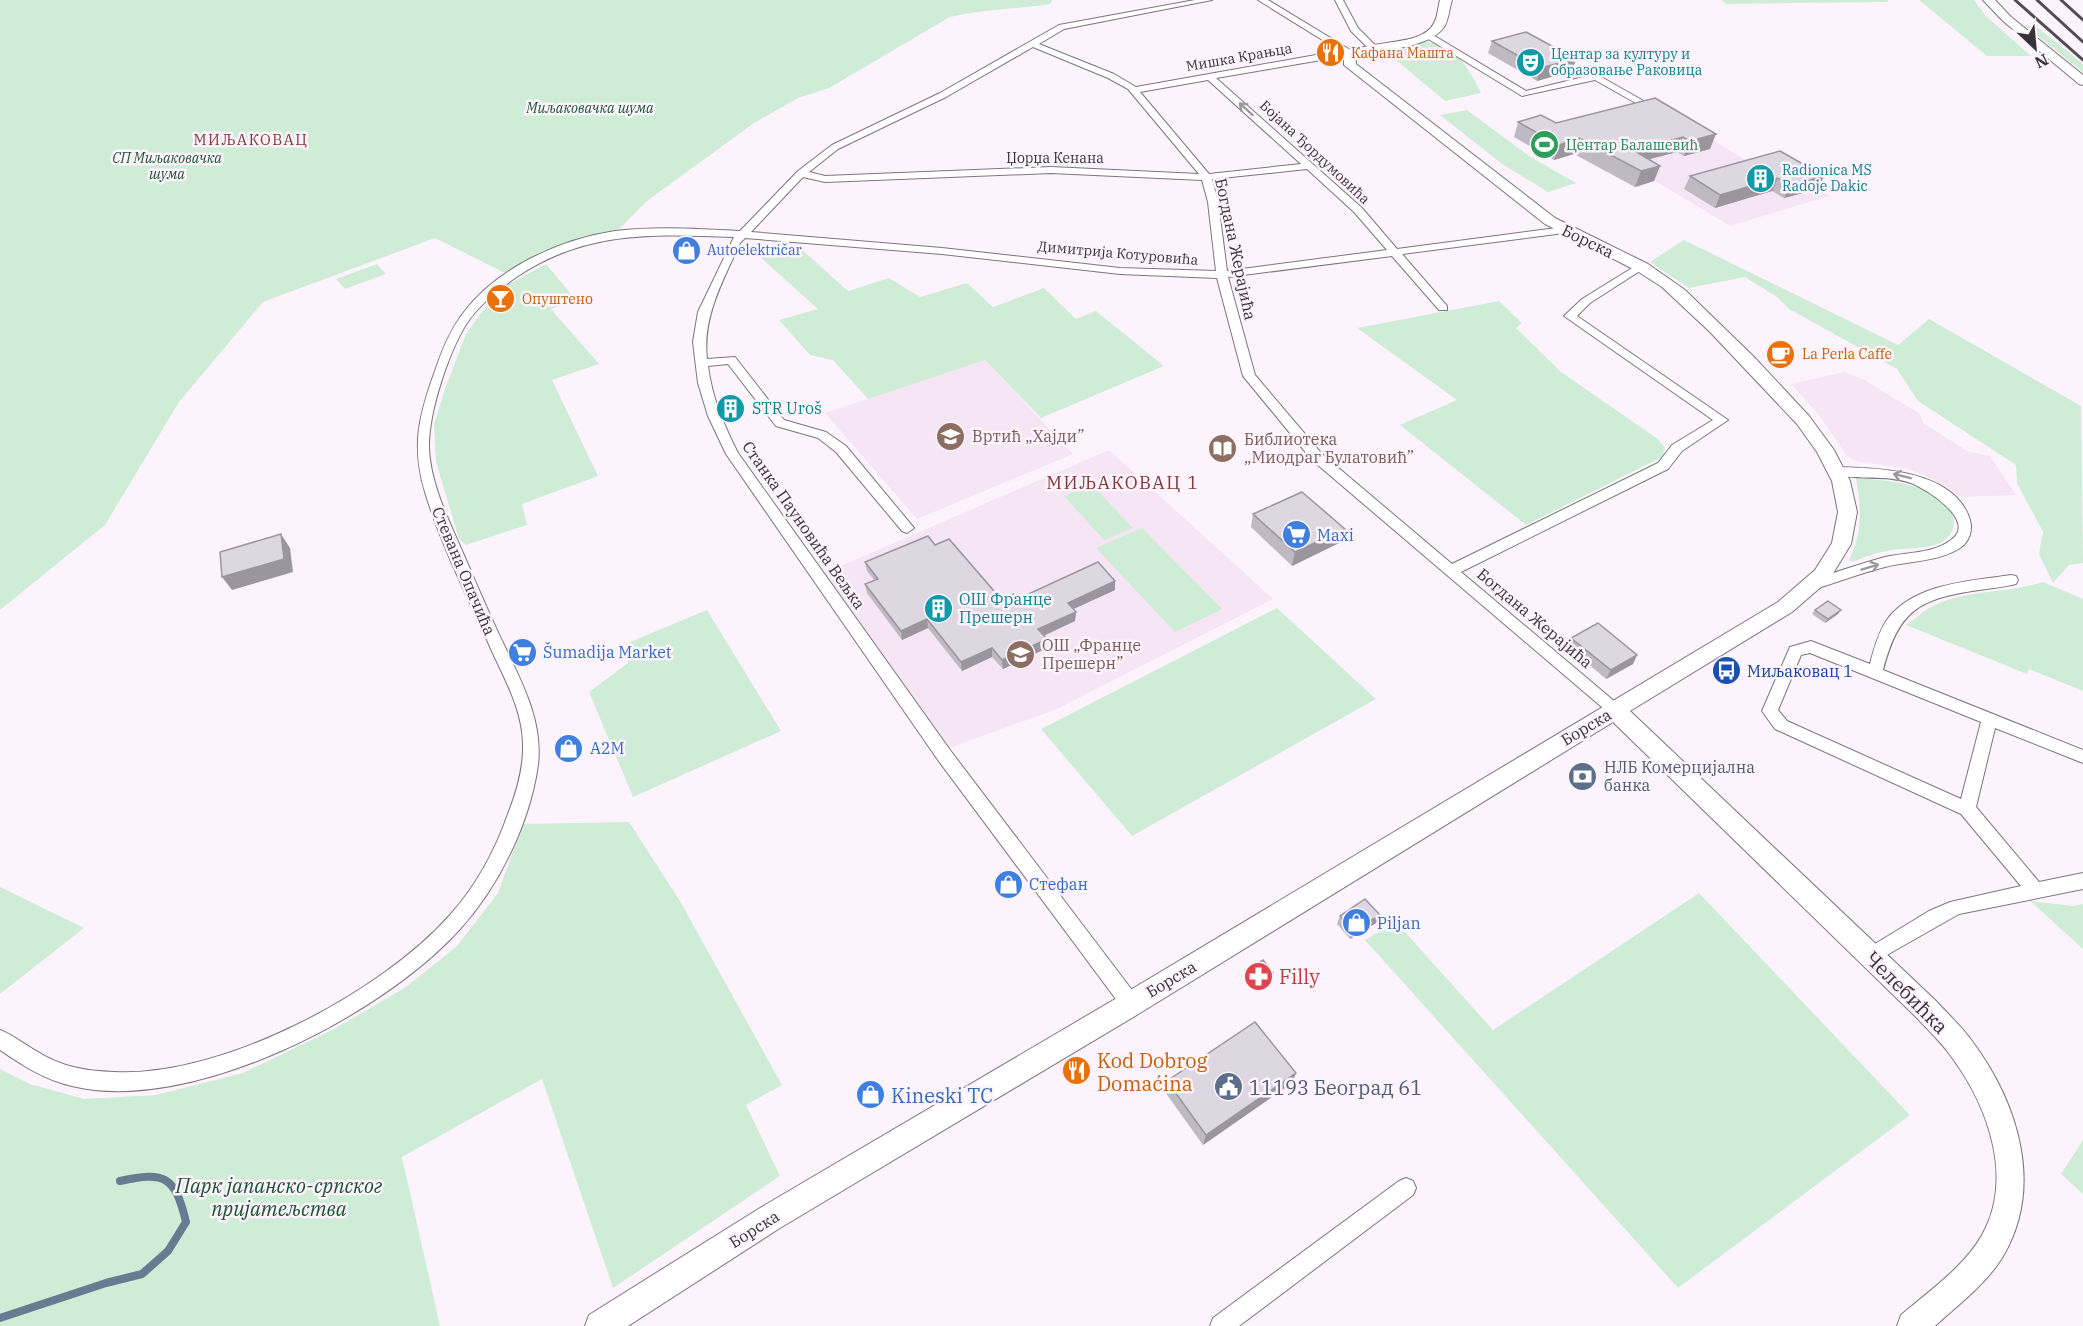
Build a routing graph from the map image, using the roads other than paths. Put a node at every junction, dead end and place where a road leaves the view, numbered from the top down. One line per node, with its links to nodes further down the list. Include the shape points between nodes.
1 (1208, 0): 7 (street, Станка Пауновића Вељка, via 1070,24)
2 (1262, 0): 9 (street, Борска)
3 (1339, 0): 8 (street, via 1354,29)
4 (1446, 0): 6 (main road, via 1438,27)
5 (1989, 0): 11 (main road)
6 (1428, 34): 8 (main road, Мишка Крањца); 13 (street, via 1525,94 1596,77)
7 (1032, 44): 12 (street, Богдана Жерајића, via 1111,76); 15 (street, Станка Пауновића Вељка, via 935,99 835,147)
8 (1373, 48): 9 (main road, Мишка Крањца)
9 (1351, 56): 10 (street, Мишка Крањца, via 1327,56); 17 (main road, Борска, via 1349,62 1354,69 1529,207)
10 (1211, 78): 12 (street, Мишка Крањца); 14 (street, Бојана Ђордумовића, one-way to 10)
11 (2083, 81)
12 (1134, 90): 16 (street, Богдана Жерајића)
13 (1644, 104)
14 (1310, 166): 16 (street, Џорџа Кенана); 19 (street, Бојана Ђордумовића, via 1358,210)
15 (801, 173): 16 (street, Џорџа Кенана, via 825,179 1051,170); 18 (street, Станка Пауновића Вељка)
16 (1206, 177): 21 (street, Богдана Жерајића)
17 (1564, 230): 19 (street, Димитрија Котуровића); 20 (main road, Борска)
18 (741, 233): 21 (street, Димитрија Котуровића, via 1149,273); 23 (street, Станка Пауновића Вељка, via 704,312 700,332); 38 (street, Стевана Опачића, via 633,232 570,246 498,284 468,314 451,342 425,418 426,476 443,525 528,719 531,749 528,780 501,855 450,928 393,977 323,1021 258,1053 192,1074 157,1080 84,1080 60,1075)
19 (1393, 252): 21 (street, Димитрија Котуровића); 22 (street, Бојана Ђордумовића)
20 (1641, 267): 24 (main road, Борска, via 1668,285 1778,392 1817,438); 26 (street, via 1586,301 1570,316 1722,420 1677,448 1663,466)
21 (1222, 274): 26 (street, Богдана Жерајића, via 1242,355 1254,384 1317,457)
22 (1443, 308)
23 (702, 363): 25 (street, via 731,360 780,423 832,441); 37 (street, Станка Пауновића Вељка, via 714,416 732,454 944,755)
24 (1838, 471): 28 (main road, Борска, via 1847,503 1846,528 1833,561); 28 (street, one-way to 24, via 1951,546 1964,534 1960,513 1928,485 1889,473)
25 (907, 528)
26 (1453, 570): 30 (street, Богдана Жерајића)
27 (2011, 580): 29 (street, via 1944,592 1907,610 1888,631)
28 (1815, 584): 30 (main road, Борска, via 1785,607)
29 (1875, 672): 31 (street); 33 (street, via 1811,647 1801,648 1795,651 1770,711 1781,725 1798,735)
30 (1616, 710): 36 (main road, Челебићка); 37 (main road, Борска)
31 (1990, 719): 32 (street); 33 (street)
32 (2083, 757)
33 (1967, 809): 35 (street)
34 (2083, 881): 35 (street)
35 (2036, 891): 36 (street, via 1956,907)
36 (1871, 956): 42 (main road, Челебићка, via 1963,1049 1991,1097 2009,1148 2010,1195 1993,1244 1964,1279)
37 (1131, 1004): 40 (main road, Борска, via 770,1218)
38 (0, 1039)
39 (1406, 1188): 41 (street)
40 (600, 1326)
41 (1221, 1326)
42 (1912, 1326)

